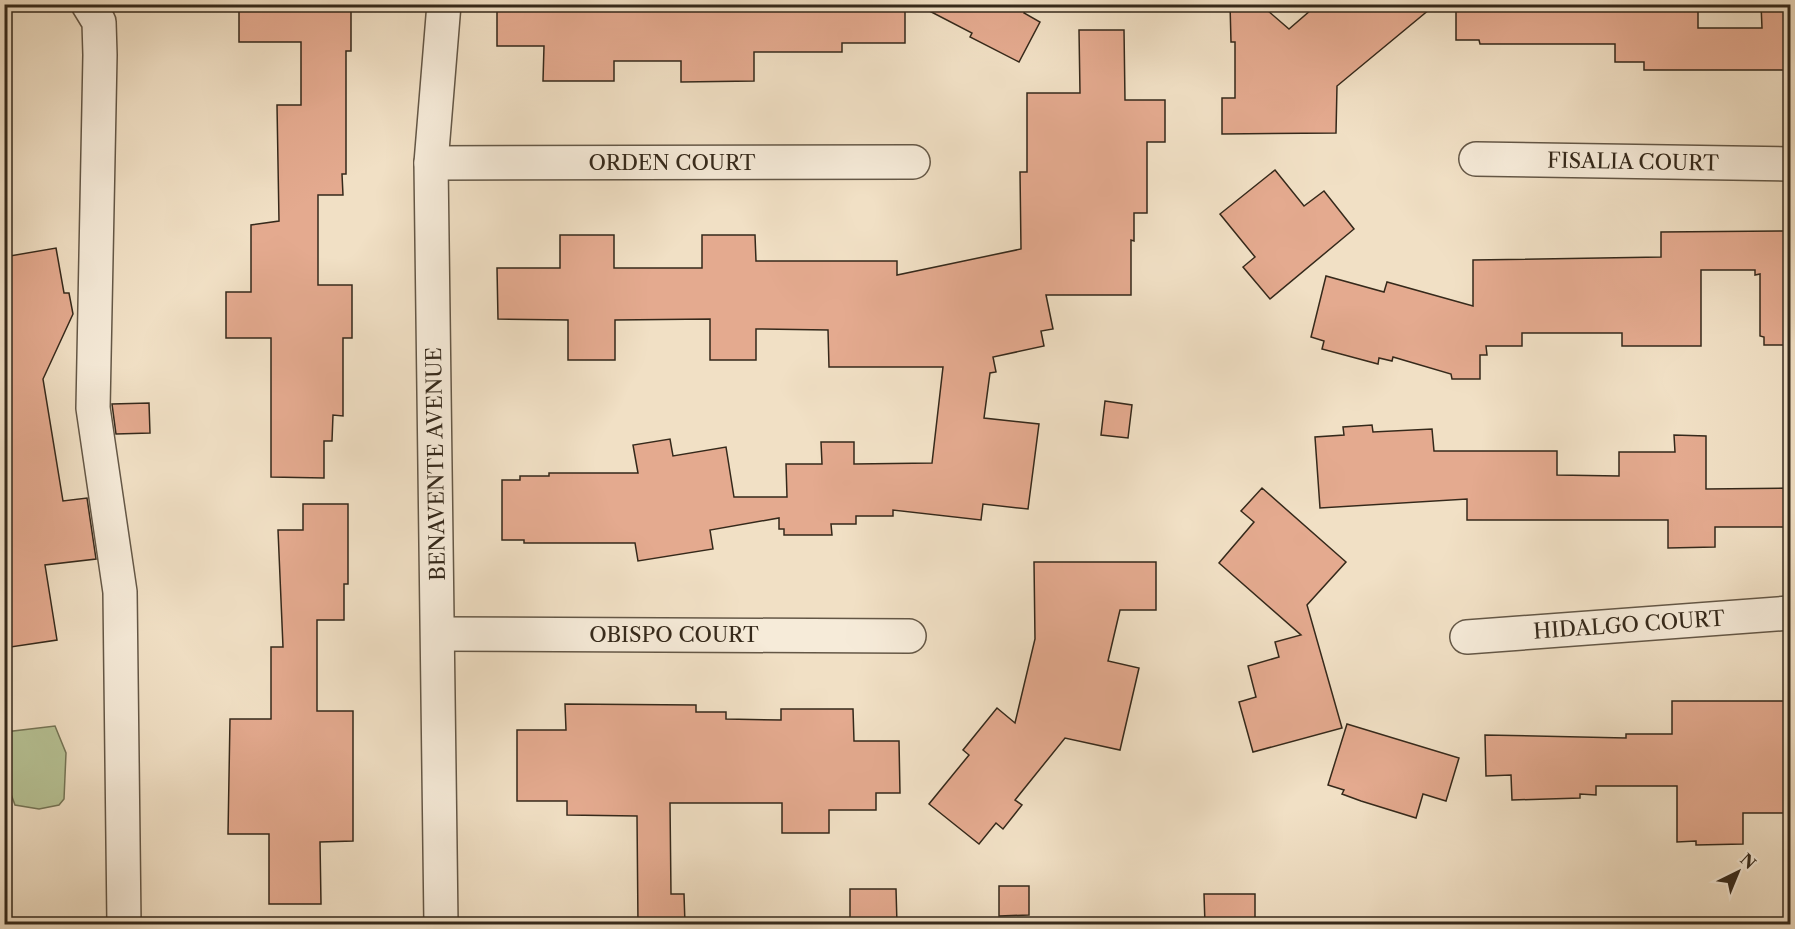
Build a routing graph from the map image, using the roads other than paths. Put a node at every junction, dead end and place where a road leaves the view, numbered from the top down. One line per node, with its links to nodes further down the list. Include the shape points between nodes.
1 (88, 4): 11 (street, via 99,22 100,55 93,408 120,592)
2 (444, 4): 5 (street, BENAVENTE AVENUE)
3 (1476, 159): 6 (street, FISALIA COURT)
4 (913, 162): 5 (street, ORDEN COURT)
5 (431, 163): 8 (street, BENAVENTE AVENUE)
6 (1791, 164)
7 (1791, 613): 10 (street, HIDALGO COURT)
8 (438, 634): 9 (street, OBISPO COURT); 12 (street, BENAVENTE AVENUE)
9 (909, 636)
10 (1467, 637)
11 (124, 924)
12 (441, 924)

